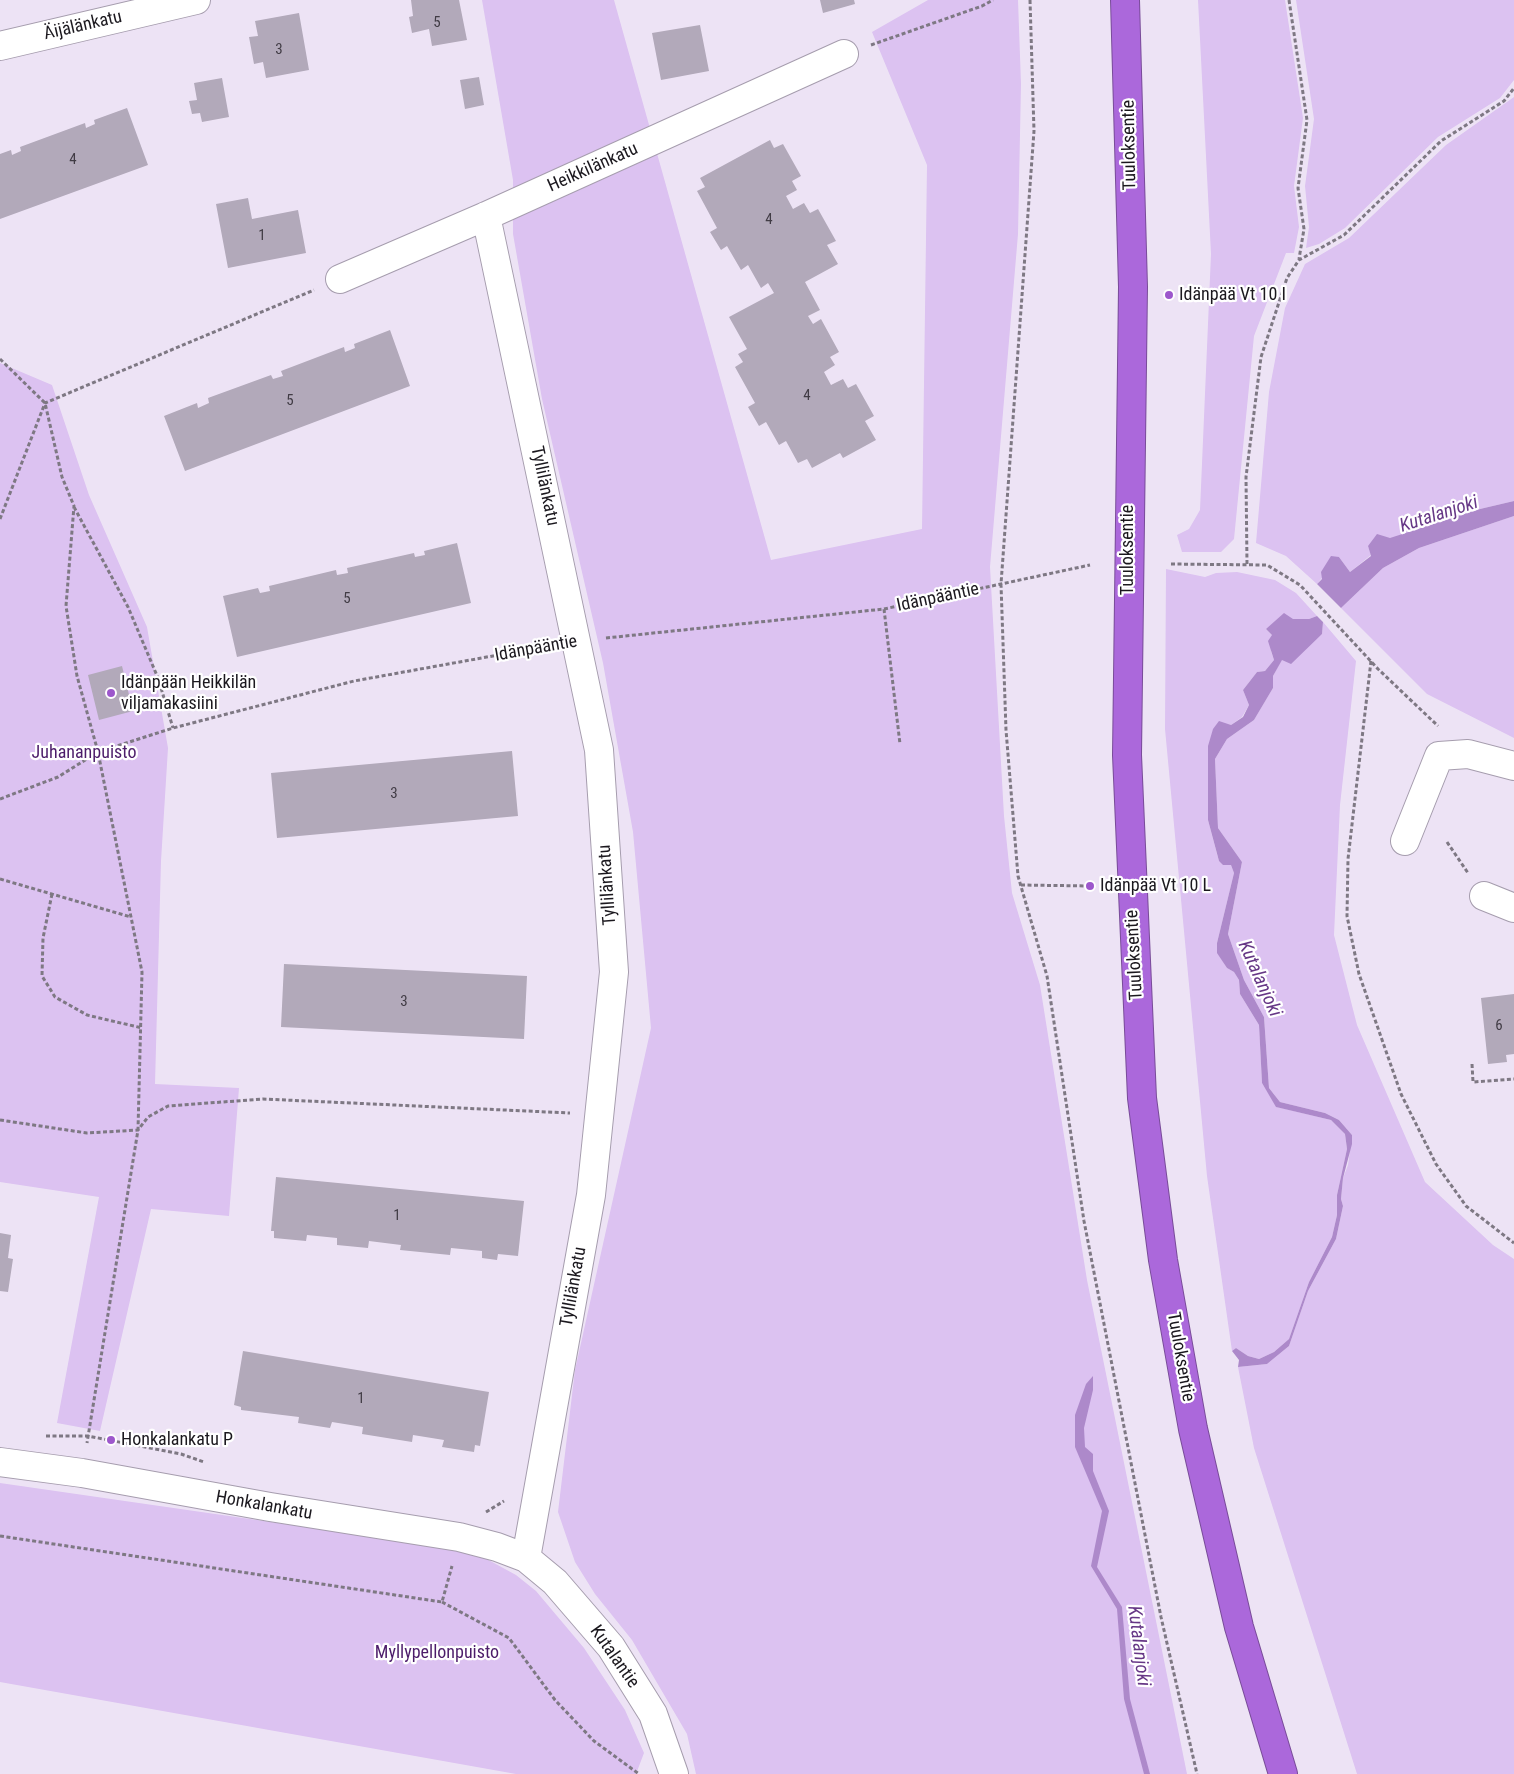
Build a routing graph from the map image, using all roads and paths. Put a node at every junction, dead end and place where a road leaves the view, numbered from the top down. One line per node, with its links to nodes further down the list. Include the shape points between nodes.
1 (196, 0): 6 (street, Äijälänkatu)
2 (993, 0): 7 (path)
3 (1030, 0): 19 (path, via 1034,131)
4 (1125, 0): 57 (highway, Tuuloksentie, via 1132,286 1127,755 1142,1098 1163,1260 1193,1429 1239,1626)
5 (1289, 0): 10 (path, via 1308,120 1298,188 1304,229)
6 (0, 46)
7 (844, 54): 9 (street, Heikkilänkatu)
8 (1514, 88): 10 (path, via 1504,101 1441,141 1344,235)
9 (486, 216): 11 (street, Heikkilänkatu); 21 (street, Tyllilänkatu)
10 (1299, 260): 17 (path, via 1287,278 1261,357 1246,477)
11 (340, 279): 13 (path)
12 (0, 360): 13 (path)
13 (45, 402): 14 (path, via 62,477); 15 (path)
14 (74, 506): 23 (path, via 128,607 158,678); 25 (path, via 66,606 77,676)
15 (0, 519)
16 (1171, 564): 17 (path)
17 (1247, 564): 22 (path, via 1267,565 1300,585)
18 (1090, 565): 19 (path, Idänpääntie)
19 (1001, 584): 20 (path, Idänpääntie); 32 (path, via 1006,730)
20 (884, 609): 21 (path, Idänpääntie); 24 (path)
21 (577, 641): 23 (path, Idänpääntie, via 354,681); 52 (street, Tyllilänkatu, via 598,750 614,972 591,1195)
22 (1371, 661): 26 (path); 44 (path, via 1348,859 1347,916 1359,974 1401,1094 1436,1164 1466,1206)
23 (173, 728): 25 (path, Idänpääntie)
24 (900, 744)
25 (98, 752): 28 (path, Idänpääntie, via 58,777); 37 (path)
26 (1468, 754): 27 (street); 29 (street, via 1439,756)
27 (1514, 766)
28 (0, 799)
29 (1405, 841)
30 (1447, 842): 35 (path)
31 (0, 879): 34 (path)
32 (1021, 885): 33 (path); 56 (path, via 1047,976 1084,1221 1162,1617)
33 (1090, 886)
34 (52, 894): 37 (path); 38 (path, via 44,938 42,976 55,997 88,1015)
35 (1484, 896): 36 (street)
36 (1514, 908)
37 (131, 917): 38 (path, via 142,972)
38 (142, 1028): 43 (path)
39 (1472, 1064): 40 (path, via 1473,1082)
40 (1514, 1078)
41 (569, 1113): 43 (path, via 263,1099 168,1106 148,1117)
42 (0, 1120): 43 (path, via 87,1133)
43 (138, 1130): 45 (path)
44 (1514, 1243)
45 (92, 1414)
46 (40, 1436): 48 (path, via 88,1436 181,1454)
47 (0, 1462): 50 (street, Honkalankatu, via 82,1473 270,1507)
48 (206, 1463)
49 (507, 1498): 50 (path)
50 (463, 1526): 52 (street, Honkalankatu); 53 (path)
51 (0, 1536): 53 (path)
52 (526, 1558): 55 (street, Kutalantie, via 555,1582 611,1647 653,1714)
53 (442, 1602): 54 (path, via 509,1638 561,1707 594,1741)
54 (639, 1774)
55 (674, 1774)
56 (1197, 1774)
57 (1283, 1774)

